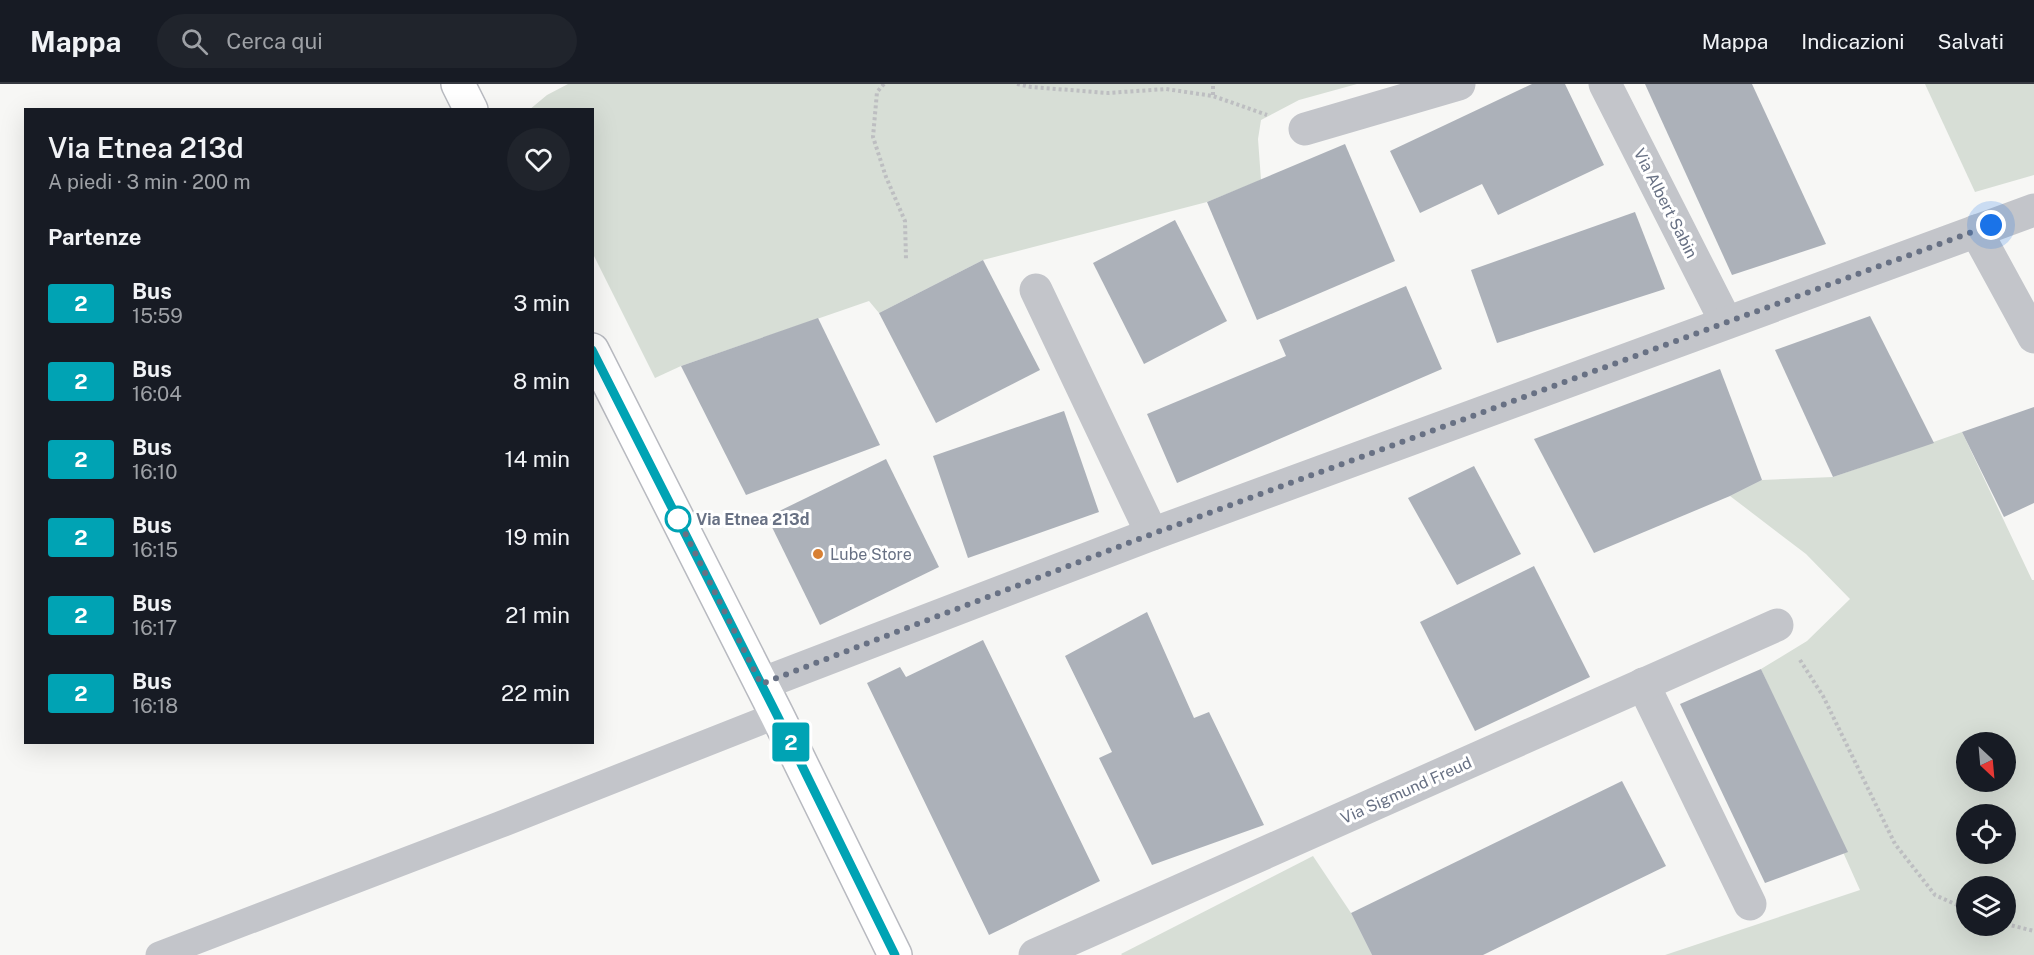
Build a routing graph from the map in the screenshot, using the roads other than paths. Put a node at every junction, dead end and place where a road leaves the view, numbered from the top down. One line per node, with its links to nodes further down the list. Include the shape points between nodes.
1 (458, 84): 4 (main road)
2 (1459, 84): 5 (street)
3 (1605, 84): 9 (street, Via Albert Sabin)
4 (470, 108)
5 (1305, 129)
6 (2034, 210): 7 (street)
7 (1976, 231): 9 (street); 10 (street)
8 (1036, 290): 12 (street)
9 (1726, 322): 12 (street)
10 (2034, 337)
11 (594, 354): 14 (main road)
12 (1152, 534): 14 (street)
13 (1777, 625): 15 (street, Via Sigmund Freud)
14 (761, 684): 16 (main road)
15 (1643, 684): 17 (street); 20 (street, Via Sigmund Freud)
16 (777, 715): 18 (lane); 19 (main road)
17 (1750, 904)
18 (159, 955)
19 (895, 955)
20 (1035, 955)

